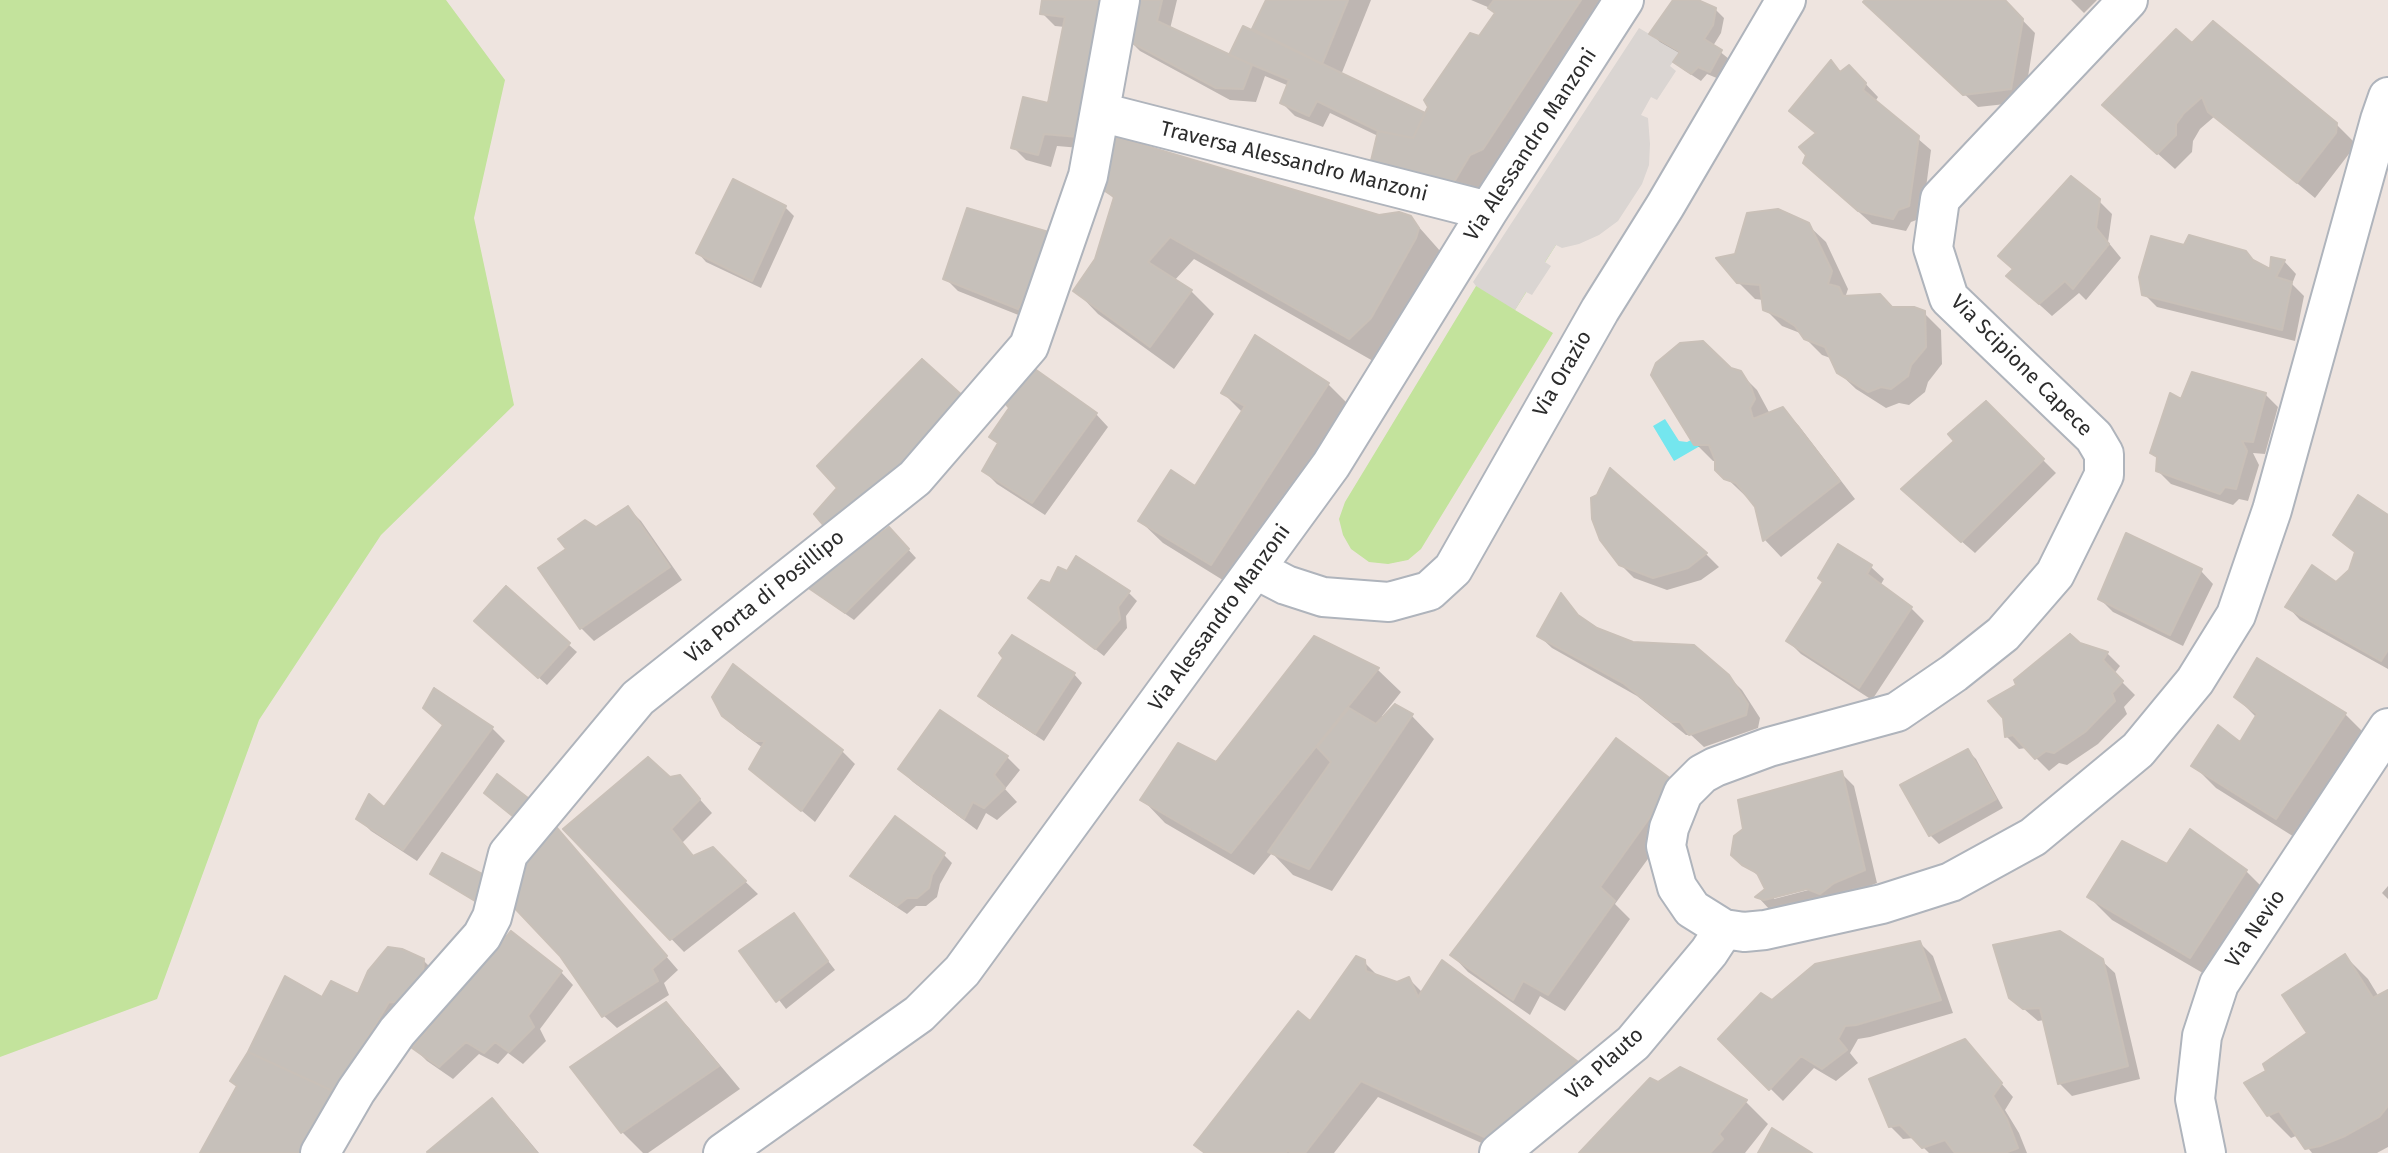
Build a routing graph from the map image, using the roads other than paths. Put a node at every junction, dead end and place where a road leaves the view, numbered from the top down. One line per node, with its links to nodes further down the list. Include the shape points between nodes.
1 (1120, 0): 6 (street, Via Porta di Posillipo)
2 (1624, 0): 7 (street, Via Alessandro Manzoni)
3 (1786, 0): 8 (street, Via Orazio, via 1452,569 1429,591 1390,602 1323,597)
4 (2128, 0): 10 (street, Via Scipione Capece, via 1940,199 1933,248 1949,298 2094,437 2104,454 2104,475 2055,574 2003,634 1954,673 1897,712 1769,747 1715,767 1683,793 1666,846 1676,887 1692,909)
5 (2388, 97): 10 (street, Via Scipione Capece, via 2273,510 2236,615 2195,681 2138,750 2065,811 2033,837 1951,882 1882,904 1765,930)
6 (1100, 112): 7 (street, Traversa Alessandro Manzoni); 11 (street, Via Porta di Posillipo, via 1088,176 1029,346 915,478 638,698 508,854 482,936 397,1031)
7 (1489, 211): 8 (street, Via Alessandro Manzoni, via 1331,465)
8 (1257, 570): 12 (street, Via Alessandro Manzoni, via 962,971 919,1014)
9 (2388, 728): 14 (street, Via Nevio, via 2219,984 2202,1036 2196,1099)
10 (1724, 929): 13 (street, Via Plauto, via 1633,1044)
11 (320, 1153)
12 (723, 1153)
13 (1499, 1153)
14 (2206, 1153)

